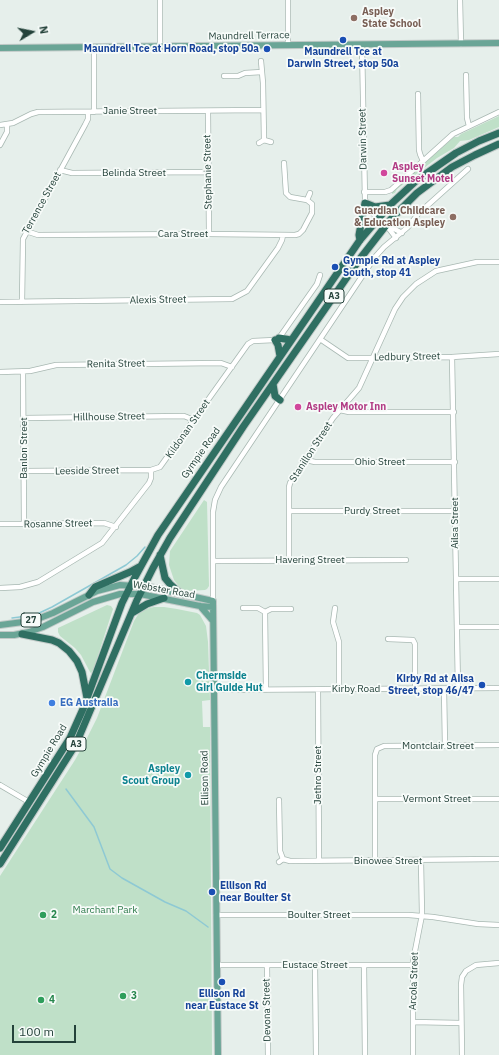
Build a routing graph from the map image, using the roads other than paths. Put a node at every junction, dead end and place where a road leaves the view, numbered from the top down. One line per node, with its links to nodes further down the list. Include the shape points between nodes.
1 (160, 0): 9 (street)
2 (288, 0): 6 (street)
3 (460, 0): 5 (street)
4 (499, 43): 5 (main road, Maundrell Terrace)
5 (460, 44): 7 (main road, Maundrell Terrace)
6 (288, 45): 7 (main road, Maundrell Terrace); 9 (main road, Maundrell Terrace)
7 (362, 45): 33 (street, Darwin Street)
8 (94, 47): 9 (main road, Maundrell Terrace); 10 (main road, Maundrell Terrace); 19 (street)
9 (160, 47)
10 (0, 48)
11 (261, 61): 12 (street)
12 (262, 72): 13 (street); 16 (street)
13 (224, 76)
14 (466, 76): 23 (street)
15 (418, 94): 28 (street, via 419,150)
16 (263, 110): 17 (street, Janie Street); 25 (street, via 261,141)
17 (208, 111): 19 (street, Janie Street); 32 (street, Stephanie Street)
18 (88, 112): 19 (street, Janie Street); 21 (street, Janie Street, via 36,112); 31 (street, Terrence Street, via 88,119)
19 (94, 112)
20 (499, 112): 23 (street)
21 (7, 124): 22 (street, Janie Street); 27 (street, via 7,132)
22 (0, 125)
23 (469, 126): 28 (street, via 448,138)
24 (499, 133): 37 (highway, Gympie Road / A3, via 467,147 439,164)
25 (271, 142)
26 (499, 144): 39 (highway, Gympie Road / A3, via 463,161 432,181 406,203)
27 (0, 145)
28 (424, 161): 33 (street, via 391,190)
29 (284, 163): 35 (street, via 286,193 290,197)
30 (468, 169): 41 (street, via 418,214)
31 (60, 170): 32 (street, Belinda Street, via 72,173); 40 (street, Terrence Street)
32 (208, 172): 42 (street, Stephanie Street)
33 (364, 192): 36 (street, Darwin Street)
34 (310, 194): 35 (street)
35 (307, 200): 43 (street, Cara Street, via 312,204 312,211 303,230 297,235)
36 (365, 203): 37 (highway, via 375,207); 38 (street); 45 (highway)
37 (390, 205): 38 (highway, Gympie Road / A3)
38 (378, 218): 39 (street); 45 (highway, Gympie Road / A3)
39 (386, 225): 41 (street); 44 (street); 60 (highway, Gympie Road / A3)
40 (26, 232): 42 (street, Cara Street, via 38,235); 49 (street, Terrence Street, via 22,246)
41 (402, 233): 44 (street)
42 (209, 234): 43 (street, Cara Street)
43 (283, 235): 49 (street, Alexis Street, via 278,248 247,291 232,299)
44 (396, 238): 51 (street, via 370,263)
45 (360, 240): 52 (highway, Gympie Road / A3)
46 (499, 262): 56 (street, Stanillon Street, via 477,262 436,271 416,284 395,309)
47 (320, 276): 50 (street, via 317,284)
48 (0, 302): 49 (street, Alexis Street)
49 (22, 302)
50 (277, 339): 52 (highway); 54 (highway); 57 (street, Kildonan Street, via 250,343)
51 (320, 339): 56 (street, Ledbury Street, via 346,357); 61 (street)
52 (291, 340): 54 (highway, Gympie Road / A3)
53 (499, 354): 55 (street, Ledbury Street)
54 (280, 356): 79 (highway, Gympie Road / A3, via 174,510)
55 (452, 356): 56 (street, Ledbury Street); 63 (street, Ailsa Street)
56 (374, 357): 62 (street, Stanillon Street, via 359,388)
57 (232, 367): 59 (street, Renita Street, via 221,363 56,365); 65 (street, Kildonan Street)
58 (0, 372): 59 (street, Renita Street)
59 (23, 372): 64 (street, Banlon Street)
60 (273, 384): 61 (highway, via 275,396); 75 (highway, Gympie Road / A3)
61 (280, 400): 78 (street, Ellison Road, via 221,486 215,500)
62 (340, 410): 63 (street); 66 (street, Stanillon Street)
63 (454, 412): 67 (street, Ailsa Street)
64 (23, 418): 65 (street, Hillhouse Street, via 184,416); 69 (street, Banlon Street)
65 (194, 420): 68 (street, Kildonan Street, via 164,463)
66 (306, 460): 67 (street, Ohio Street); 70 (street, Stanillon Street, via 290,483)
67 (455, 462): 71 (street, Ailsa Street)
68 (151, 470): 69 (street, Leeside Street); 74 (street, via 151,480)
69 (24, 471): 73 (street, Banlon Street)
70 (289, 511): 71 (street, Purdy Street); 76 (street, Stanillon Street)
71 (455, 511): 80 (street, Ailsa Street)
72 (0, 524): 73 (street, Rosanne Street)
73 (24, 524): 74 (street, Rosanne Street, via 104,523)
74 (116, 527): 84 (street, via 99,546 43,579 20,587)
75 (160, 555): 83 (highway, Gympie Road / A3); 87 (highway, via 165,578)
76 (289, 560): 77 (street, Havering Street); 78 (street, Havering Street)
77 (406, 560)
78 (214, 561): 90 (street, Ellison Road)
79 (141, 565): 82 (highway, Gympie Road / A3); 88 (highway, via 95,587)
80 (457, 579): 81 (street); 99 (street, Ailsa Street)
81 (499, 579)
82 (131, 585): 83 (main road, Webster Road / 27); 85 (highway, Gympie Road / A3); 88 (main road, Webster Road / 27, via 110,587)
83 (144, 586): 86 (highway, Gympie Road / A3); 87 (main road, Webster Road / 27)
84 (0, 588)
85 (127, 593): 86 (main road, Webster Road / 27); 101 (main road, Webster Road / 27, via 100,599); 112 (highway, Gympie Road / A3)
86 (140, 594): 89 (main road, Webster Road / 27); 96 (highway, Gympie Road / A3)
87 (181, 594): 90 (main road, Webster Road / 27)
88 (89, 595): 98 (main road, Webster Road / 27, via 40,618)
89 (164, 598): 91 (main road, Webster Road / 27); 96 (highway, via 147,604)
90 (213, 604): 91 (main road, Webster Road / 27); 97 (main road, Ellison Road)
91 (200, 606): 97 (main road)
92 (243, 608): 95 (street, via 258,608)
93 (335, 608): 111 (street, via 333,622 339,642)
94 (291, 609): 95 (street, via 272,609)
95 (265, 612): 109 (street)
96 (131, 614): 125 (highway, Gympie Road / A3, via 76,744)
97 (213, 621): 108 (main road, Ellison Road)
98 (0, 625)
99 (458, 627): 100 (street); 107 (street, Ailsa Street)
100 (499, 627)
101 (22, 634): 102 (main road, Webster Road / 27); 112 (highway, via 59,643 73,655 82,672)
102 (0, 635)
103 (388, 639): 105 (street, via 413,640)
104 (499, 688): 107 (street, Kirby Road)
105 (415, 689): 106 (street, Kirby Road); 111 (street, Kirby Road)
106 (444, 689): 107 (street, Kirby Road); 114 (street)
107 (458, 689)
108 (214, 690): 109 (street, Kirby Road); 126 (main road, Ellison Road)
109 (266, 690): 110 (street, Kirby Road)
110 (318, 690): 111 (street, Kirby Road); 123 (street, Jethro Street)
111 (339, 690)
112 (87, 698): 119 (highway, Gympie Road / A3, via 70,738)
113 (499, 745): 114 (street, Montclair Street)
114 (445, 746): 118 (street, Montclair Street, via 376,747)
115 (0, 785): 119 (street)
116 (499, 799): 118 (street, Vermont Street)
117 (279, 800): 123 (street, Binowee Street, via 281,861)
118 (375, 800): 124 (street, Montclair Street)
119 (29, 802): 120 (highway, Gympie Road / A3)
120 (0, 848)
121 (499, 859): 122 (street, Binowee Street)
122 (421, 860): 124 (street, Binowee Street); 127 (street, Arcola Street)
123 (319, 861): 124 (street, Binowee Street)
124 (375, 861)
125 (0, 864)
126 (216, 915): 127 (street, Boulter Street); 130 (main road, Ellison Road)
127 (422, 915): 128 (street, Boulter Street); 134 (street, Arcola Street)
128 (499, 925)
129 (499, 963): 136 (street, via 476,964 464,974 461,985)
130 (217, 964): 131 (street, Eustace Street); 137 (main road, Ellison Road)
131 (267, 965): 132 (street, Eustace Street); 138 (street, Devona Street)
132 (315, 965): 133 (street, Eustace Street); 139 (street)
133 (364, 965): 134 (street, Eustace Street); 140 (street)
134 (413, 965): 135 (street, Arcola Street)
135 (413, 1022): 136 (street); 141 (street, Arcola Street)
136 (461, 1022): 142 (street)
137 (218, 1055)
138 (268, 1055)
139 (316, 1055)
140 (365, 1055)
141 (413, 1055)
142 (462, 1055)

